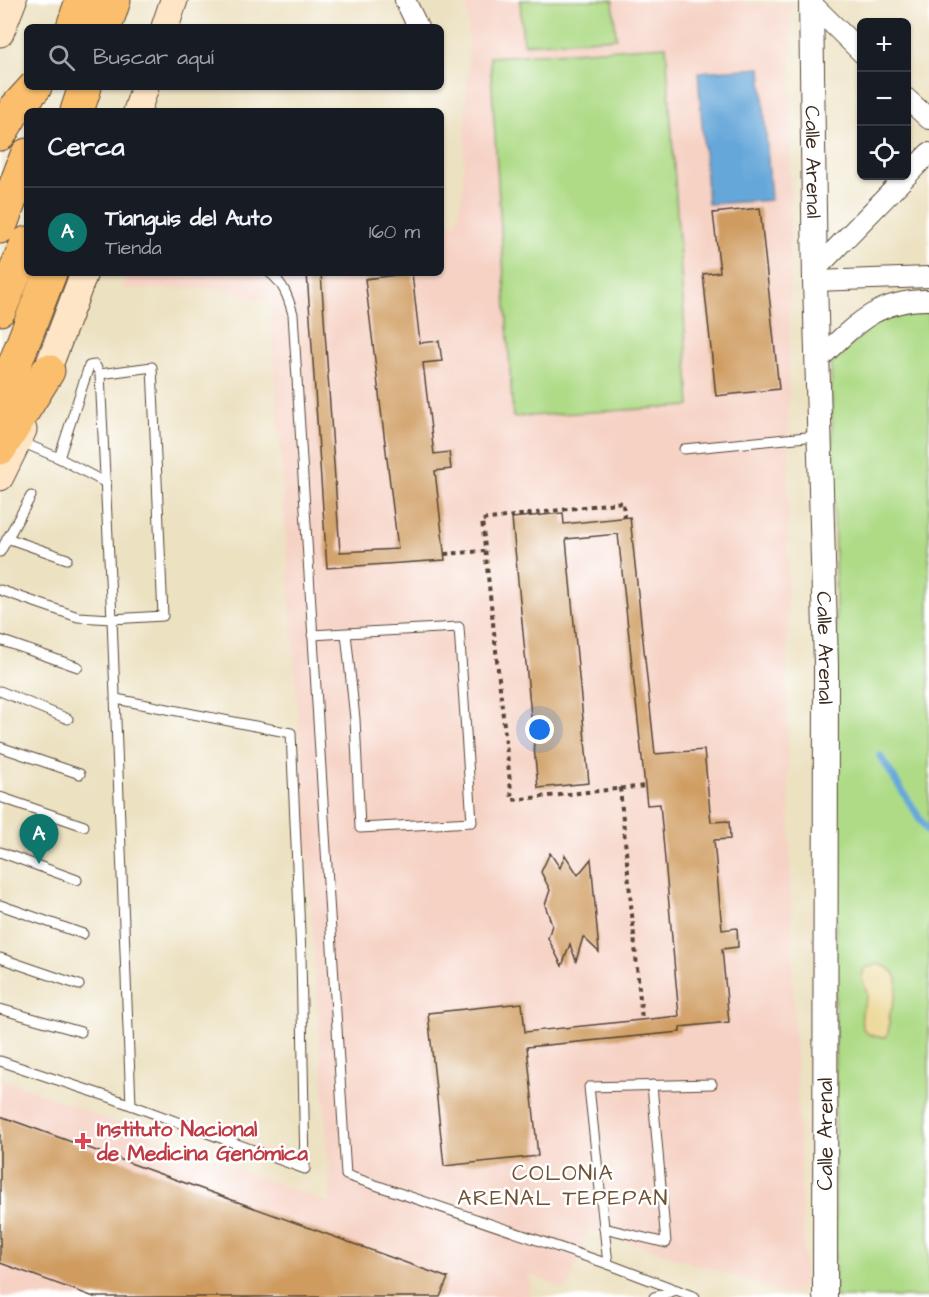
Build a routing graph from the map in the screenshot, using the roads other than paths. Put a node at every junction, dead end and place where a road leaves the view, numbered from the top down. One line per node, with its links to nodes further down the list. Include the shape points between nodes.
1 (13, 0): 11 (main road)
2 (82, 0): 7 (highway)
3 (114, 0): 8 (highway)
4 (174, 0): 9 (main road)
5 (405, 0): 10 (street)
6 (811, 2): 12 (street); 28 (street, Calle Arenal)
7 (74, 24)
8 (106, 24)
9 (166, 24)
10 (417, 24)
11 (0, 33)
12 (857, 49)
13 (32, 90): 20 (highway)
14 (51, 90): 17 (highway)
15 (144, 90): 18 (main road)
16 (911, 104): 19 (street)
17 (45, 108)
18 (138, 108)
19 (928, 119)
20 (0, 134)
21 (929, 153): 28 (street)
22 (24, 163): 23 (highway)
23 (0, 227)
24 (24, 250): 31 (highway)
25 (49, 276): 35 (highway)
26 (83, 276): 33 (main road)
27 (274, 276): 49 (lane, via 284,288 293,314)
28 (815, 276): 29 (street); 32 (street, Calle Arenal)
29 (929, 277)
30 (929, 300): 32 (street, via 908,299 888,305 857,323)
31 (0, 309)
32 (818, 362): 36 (street, Calle Arenal)
33 (48, 371): 37 (highway)
34 (100, 374): 39 (lane, via 95,365 89,366); 41 (lane); 47 (lane, via 152,367 163,616)
35 (0, 402)
36 (819, 435): 38 (lane); 76 (street, Calle Arenal, via 826,665)
37 (8, 442): 39 (lane); 40 (main road)
38 (684, 449)
39 (59, 458): 41 (lane)
40 (0, 477)
41 (106, 483): 47 (lane)
42 (30, 496): 43 (lane)
43 (7, 538): 44 (lane); 45 (lane)
44 (0, 552)
45 (67, 559)
46 (0, 590): 47 (lane, via 78,617)
47 (112, 619): 53 (lane)
48 (346, 633): 48 (lane, via 360,828 472,822 459,627); 49 (lane)
49 (312, 635): 72 (lane, via 346,1175)
50 (0, 640): 51 (lane)
51 (78, 667)
52 (0, 691): 54 (lane)
53 (116, 699): 70 (lane); 70 (lane, via 291,733 305,1169)
54 (68, 719)
55 (0, 747): 56 (lane)
56 (80, 774)
57 (0, 797): 58 (lane)
58 (84, 826)
59 (0, 852): 60 (lane)
60 (77, 880)
61 (0, 904): 62 (lane)
62 (83, 933)
63 (0, 958): 64 (lane)
64 (79, 985)
65 (0, 1009): 66 (lane)
66 (81, 1032)
67 (0, 1061): 70 (lane)
68 (712, 1084): 69 (lane)
69 (652, 1085): 71 (lane, via 589,1087); 71 (lane, via 666,1243)
70 (131, 1105)
71 (604, 1228): 72 (lane)
72 (608, 1264): 73 (lane)
73 (677, 1290): 74 (lane); 75 (lane)
74 (654, 1297)
75 (695, 1297)
76 (825, 1297)

